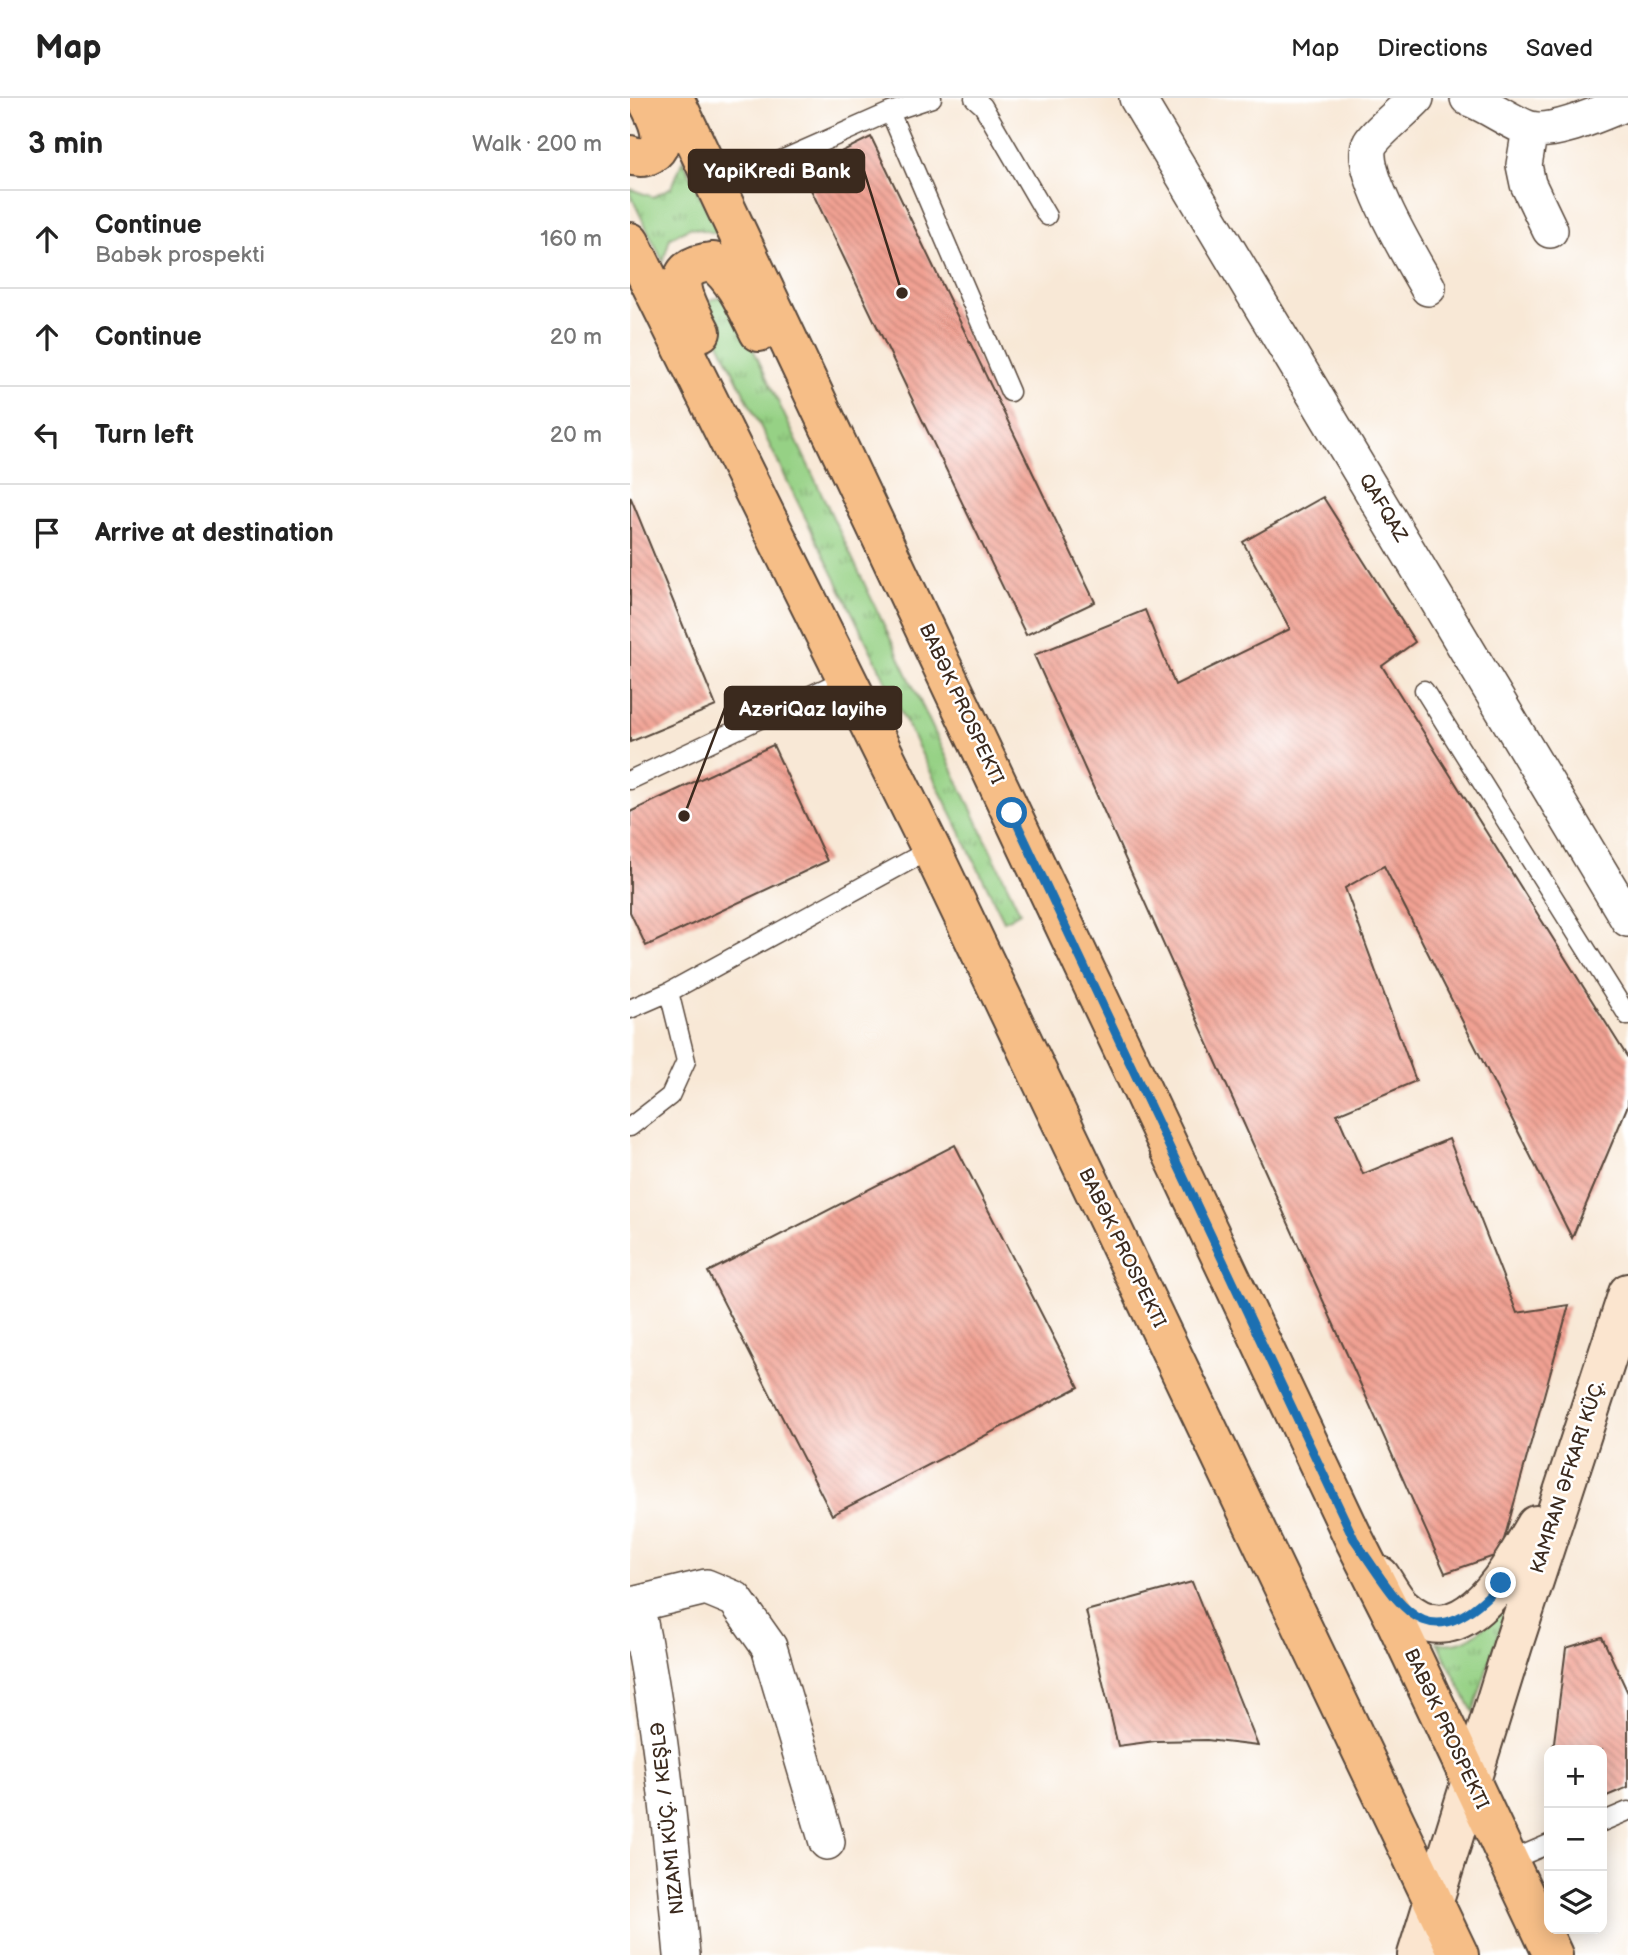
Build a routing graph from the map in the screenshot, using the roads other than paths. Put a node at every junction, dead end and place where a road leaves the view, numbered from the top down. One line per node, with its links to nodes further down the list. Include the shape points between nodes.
1 (646, 98): 11 (main road, via 661,140 647,157)
2 (674, 98): 12 (main road, BABƏK PROSPEKTI)
3 (932, 98): 9 (lane)
4 (974, 98): 13 (lane, via 984,106)
5 (1137, 98): 24 (street, QAFQAZ)
6 (1416, 98): 16 (street, via 1369,145 1367,158 1374,186)
7 (1468, 98): 10 (street)
8 (1628, 102): 10 (street, via 1549,129)
9 (890, 112): 12 (lane); 17 (lane)
10 (1530, 129): 14 (street, via 1524,164 1528,184)
11 (630, 155)
12 (718, 188): 22 (main road, BABƏK PROSPEKTI)
13 (1047, 216)
14 (1550, 230)
15 (630, 243): 18 (main road, BABƏK PROSPEKTI)
16 (1428, 288)
17 (1010, 392)
18 (798, 577): 19 (main road, BABƏK PROSPEKTI); 22 (main road, via 759,448 684,298 683,276 698,263 713,262 740,294 941,712)
19 (847, 678): 21 (lane); 23 (main road, BABƏK PROSPEKTI)
20 (1424, 690): 27 (lane)
21 (630, 780)
22 (1012, 813): 31 (main road, BABƏK PROSPEKTI)
23 (932, 849): 25 (lane); 39 (main road, BABƏK PROSPEKTI)
24 (1628, 919)
25 (669, 992): 26 (lane); 28 (lane, via 686,1061 670,1096)
26 (630, 1009)
27 (1628, 1016)
28 (630, 1127)
29 (1628, 1293): 30 (street, KAMRAN ƏFKARI KÜÇ.)
30 (1570, 1469): 31 (street, via 1501,1583 1481,1605 1448,1623 1432,1623 1401,1606); 33 (street, KAMRAN ƏFKARI KÜÇ.)
31 (1354, 1539): 33 (main road, BABƏK PROSPEKTI)
32 (633, 1605): 36 (street, via 706,1587 735,1599 769,1647); 40 (street, NIZAMI KÜÇ. / KEŞLƏ, via 650,1667)
33 (1470, 1781): 38 (main road, BABƏK PROSPEKTI); 39 (street, KAMRAN ƏFKARI KÜÇ.)
34 (1628, 1811): 35 (lane)
35 (1607, 1820)
36 (827, 1842)
37 (1544, 1846): 38 (lane)
38 (1509, 1861): 43 (main road, BABƏK PROSPEKTI)
39 (1433, 1902): 41 (street, KAMRAN ƏFKARI KÜÇ.); 42 (main road, BABƏK PROSPEKTI)
40 (682, 1955)
41 (1417, 1955)
42 (1459, 1955)
43 (1553, 1955)

